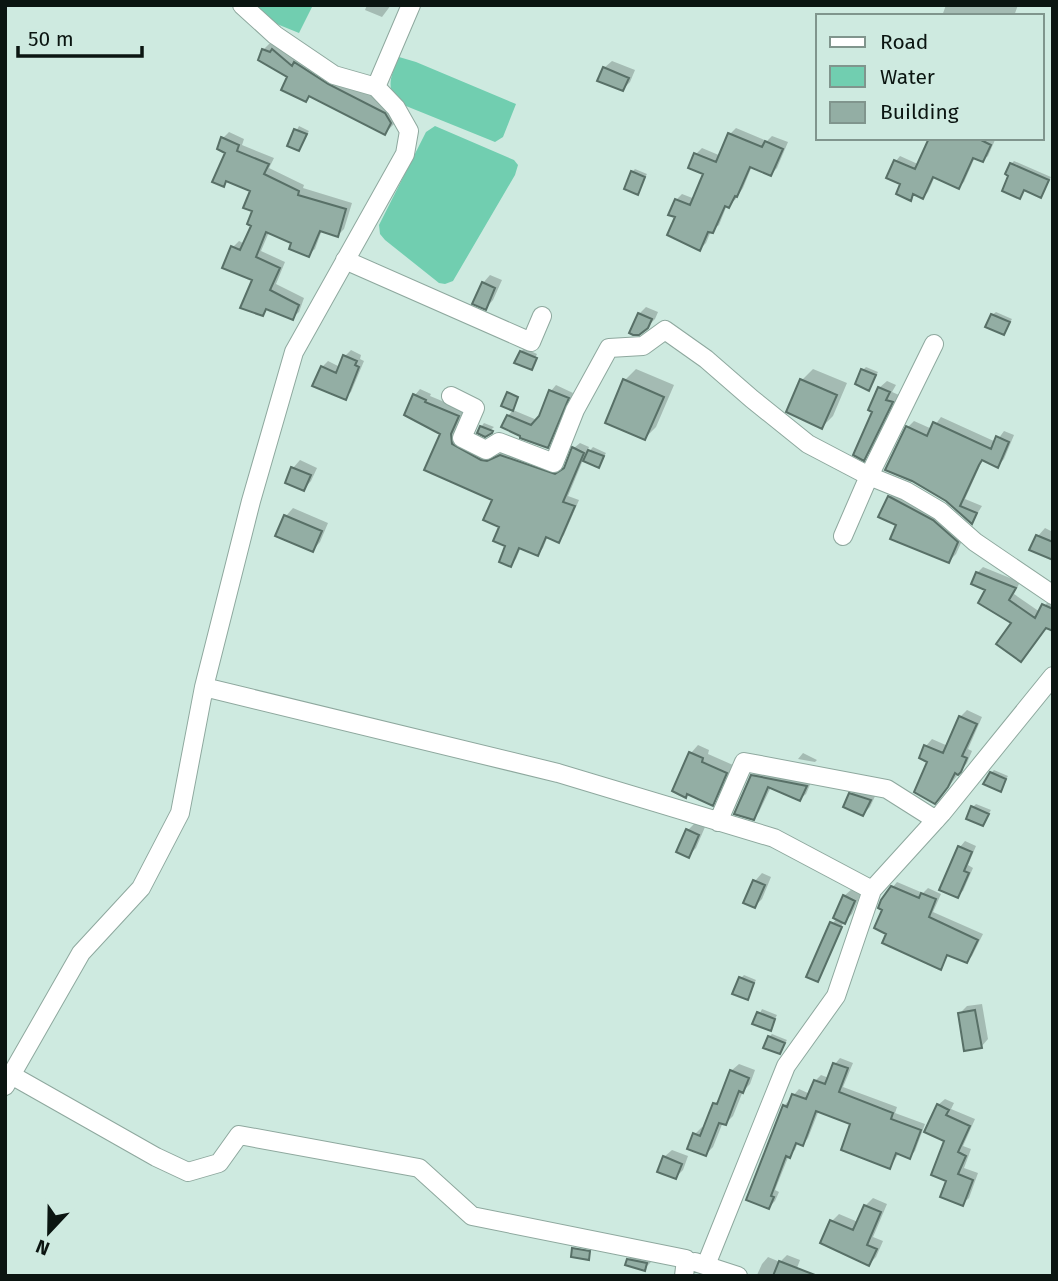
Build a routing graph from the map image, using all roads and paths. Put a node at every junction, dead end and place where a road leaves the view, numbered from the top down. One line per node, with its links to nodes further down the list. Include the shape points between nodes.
1 (242, 5): 3 (street, via 275,35 334,75)
2 (411, 5): 3 (street)
3 (376, 87): 4 (street, via 409,131 405,154)
4 (345, 260): 5 (street, via 531,342); 12 (street, via 294,352)
5 (542, 316)
6 (934, 344): 8 (street)
7 (451, 396): 8 (street, via 475,408 461,438 486,450 499,442 554,463 575,410 609,348 643,346 665,330 808,444)
8 (869, 476): 9 (street); 10 (street, via 940,511 975,542)
9 (843, 536)
10 (1053, 595)
11 (1053, 676): 13 (street)
12 (204, 687): 14 (street, via 558,773); 16 (street, via 180,813 141,888 81,953)
13 (936, 820): 14 (street, via 887,789 744,762); 15 (street)
14 (718, 822): 15 (street, via 774,838)
15 (872, 890): 17 (street, via 836,996 786,1066)
16 (9, 1081): 18 (street, via 188,1172 219,1163 239,1135 419,1168 472,1216)
17 (706, 1265): 18 (street); 19 (street)
18 (685, 1267)
19 (738, 1276)

